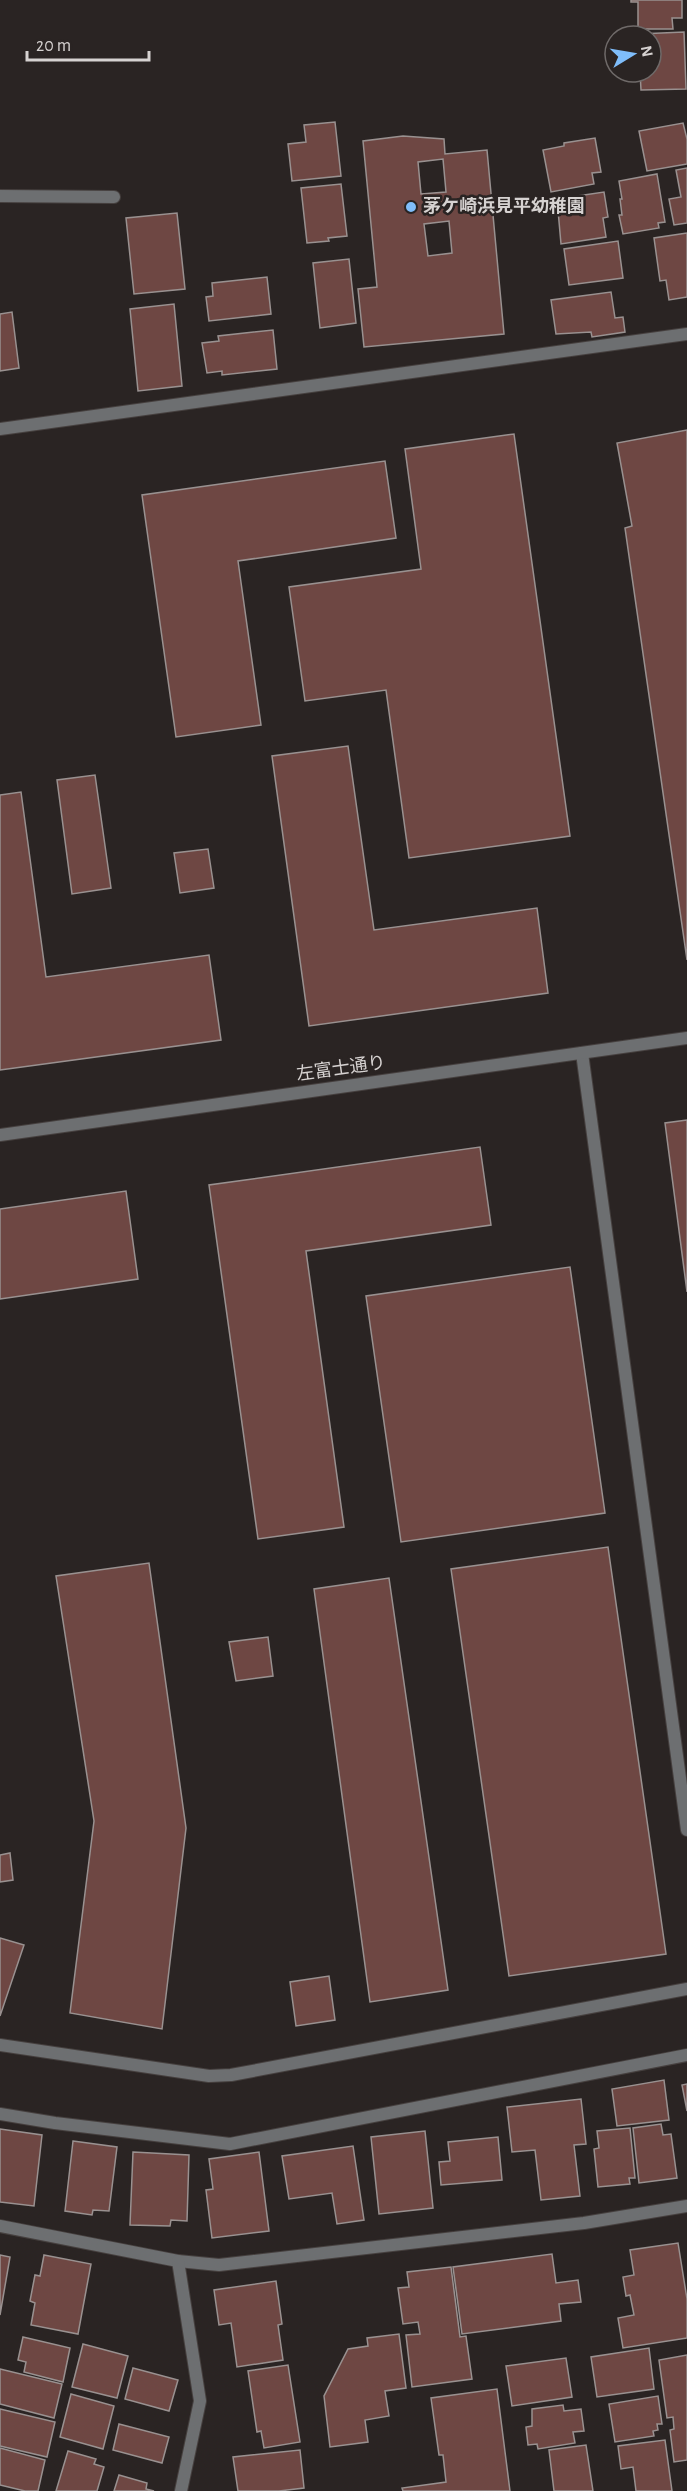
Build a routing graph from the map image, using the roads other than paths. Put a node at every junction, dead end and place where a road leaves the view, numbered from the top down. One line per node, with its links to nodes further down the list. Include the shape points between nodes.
1 (0, 196): 2 (street)
2 (114, 197)
3 (687, 334): 4 (street)
4 (0, 429)
5 (687, 1038): 6 (street, 左富士通り)
6 (582, 1053): 7 (street, 左富士通り); 8 (street)
7 (0, 1136)
8 (687, 1830)
9 (687, 1989): 10 (street, via 231,2075 209,2076)
10 (0, 2046)
11 (687, 2055): 12 (street, via 230,2144)
12 (0, 2114)
13 (687, 2206): 15 (street, via 584,2223 219,2265)
14 (0, 2226): 15 (street)
15 (178, 2261): 16 (street, via 200,2401)
16 (180, 2491)

